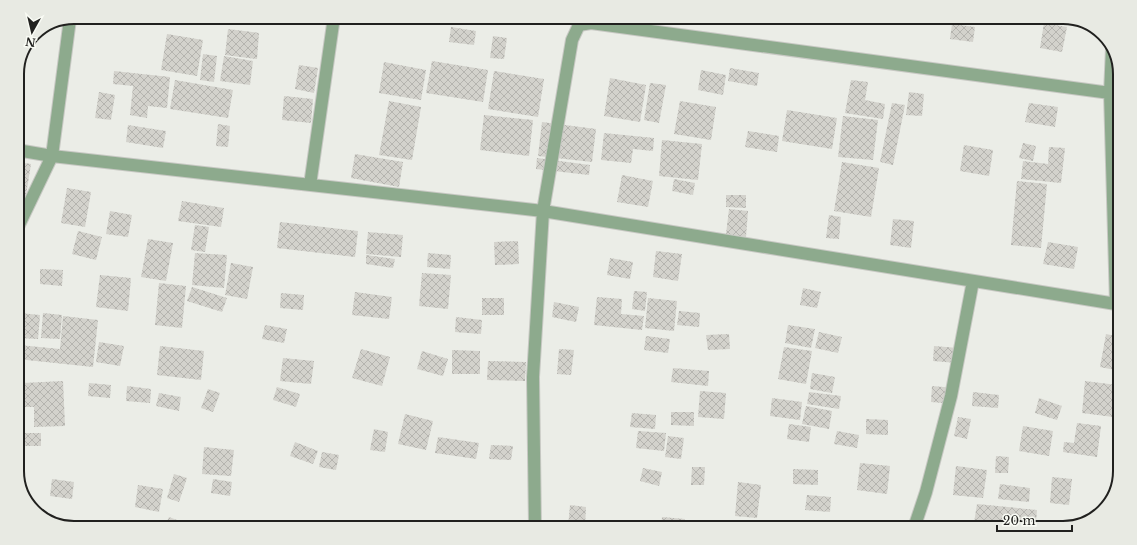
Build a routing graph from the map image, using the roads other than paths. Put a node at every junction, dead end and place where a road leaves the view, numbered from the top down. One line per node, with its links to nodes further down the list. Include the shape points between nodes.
1 (69, 24): 6 (street)
2 (333, 24): 8 (street)
3 (1111, 62): 4 (street)
4 (1110, 94): 7 (street); 9 (street, via 599,24 579,25 572,40)
5 (24, 151): 6 (street)
6 (52, 156): 8 (street); 10 (street)
7 (1113, 174)
8 (310, 185): 9 (street)
9 (543, 210): 11 (street); 13 (street, via 533,377)
10 (24, 214)
11 (973, 281): 12 (street); 14 (street, via 951,396)
12 (1113, 305)
13 (536, 521)
14 (916, 521)

